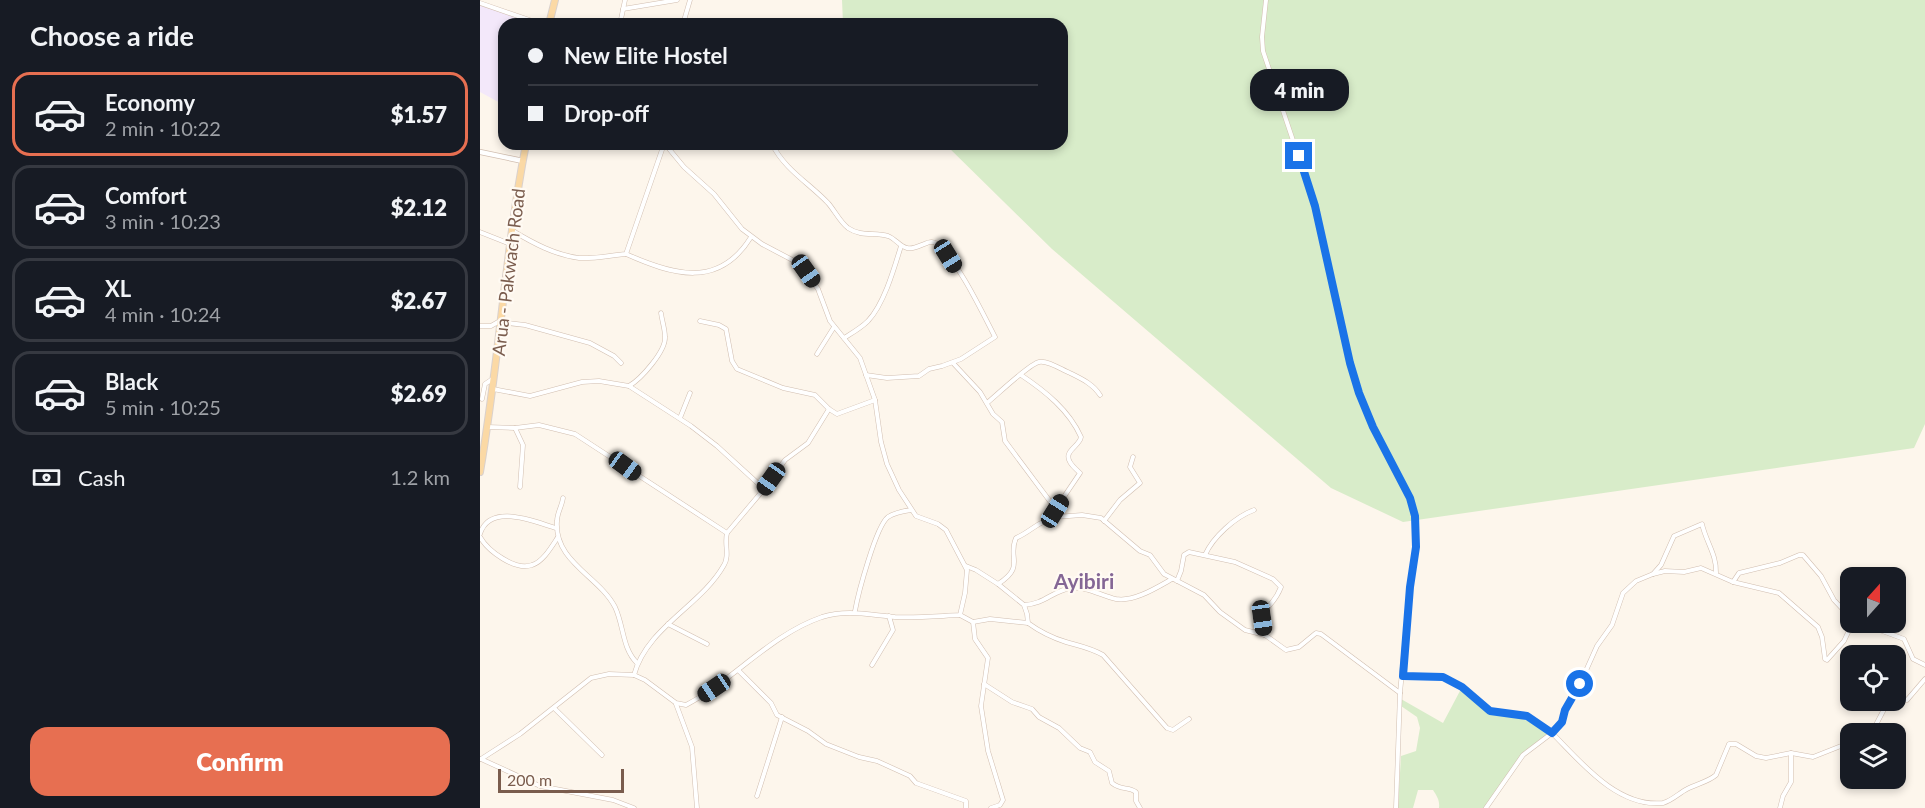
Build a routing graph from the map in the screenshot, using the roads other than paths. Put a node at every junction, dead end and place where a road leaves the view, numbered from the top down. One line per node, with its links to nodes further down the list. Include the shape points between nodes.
1 (555, 0): 9 (main road)
2 (625, 0): 7 (street)
3 (677, 0): 7 (street)
4 (690, 0): 11 (street)
5 (1266, 0): 88 (street, via 1264,54 1315,206 1353,373 1373,427 1410,498 1416,531)
6 (480, 3): 8 (street)
7 (623, 9): 10 (street)
8 (524, 18)
9 (550, 18)
10 (621, 18)
11 (685, 18)
12 (525, 150): 17 (main road, Arua - Pakwach Road)
13 (662, 150): 23 (street)
14 (669, 150): 20 (street)
15 (775, 150): 22 (street, via 783,163 817,192 850,229 890,237)
16 (480, 152): 17 (street)
17 (523, 161): 18 (main road, Arua - Pakwach Road)
18 (513, 231): 21 (main road, Arua - Pakwach Road); 23 (street, via 536,244 578,258)
19 (480, 232): 21 (street)
20 (751, 237): 23 (street, via 738,255 695,274 657,268); 28 (street, via 800,264 818,289)
21 (512, 245): 26 (main road, Arua - Pakwach Road)
22 (901, 246): 29 (street, via 890,281 873,314); 32 (street, via 911,249 936,243 978,303 995,337)
23 (626, 254)
24 (661, 313): 36 (street, via 663,346)
25 (700, 321): 44 (street, via 726,329 737,369 783,388 815,395)
26 (502, 322): 27 (street); 31 (street, via 583,341 610,353); 35 (main road, Arua - Pakwach Road)
27 (480, 326)
28 (834, 327): 29 (street); 30 (street)
29 (844, 338): 33 (street, via 860,358)
30 (817, 354)
31 (621, 363)
32 (953, 363): 33 (street, via 928,369 919,376); 43 (street)
33 (866, 375): 41 (street)
34 (1021, 375): 39 (street, via 1043,362 1085,381); 43 (street); 56 (street, via 1044,391 1082,437 1068,457 1080,473)
35 (495, 378): 37 (main road, Arua - Pakwach Road); 40 (street, via 485,384)
36 (629, 386): 37 (street, via 582,382 530,396); 45 (street)
37 (493, 389): 42 (main road, Arua - Pakwach Road)
38 (690, 393): 45 (street)
39 (1100, 395)
40 (481, 399): 42 (street)
41 (875, 400): 44 (street, via 838,414); 54 (street, via 887,464)
42 (491, 402): 46 (main road, Arua - Pakwach Road)
43 (987, 403): 56 (street, via 1002,422 1005,441)
44 (829, 409): 52 (street, via 806,446 785,460)
45 (680, 418): 52 (street)
46 (487, 427): 47 (street); 48 (main road, Arua - Pakwach Road)
47 (515, 428): 51 (street, via 523,445); 60 (street, via 544,425 581,437)
48 (481, 454): 50 (main road, Arua - Pakwach Road)
49 (1133, 457): 58 (street, via 1130,467 1140,483)
50 (480, 472)
51 (520, 487)
52 (764, 489): 60 (street)
53 (563, 498): 59 (street)
54 (911, 510): 64 (street, via 918,518 946,530); 73 (street, via 889,516 882,525)
55 (1254, 510): 63 (street, via 1226,529)
56 (1055, 511): 57 (street)
57 (1056, 517): 58 (street, via 1095,516); 70 (street, via 1039,522 1015,539 1014,566)
58 (1104, 521): 67 (street, via 1150,555)
59 (557, 529): 61 (street, via 524,519 495,517); 62 (street)
60 (727, 533): 78 (street, via 723,567)
61 (480, 535): 62 (street, via 497,554 527,566 536,563)
62 (558, 537): 83 (street, via 580,570 616,608 629,652)
63 (1205, 555): 68 (street, via 1184,555); 81 (street, via 1235,562 1280,585 1262,618)
64 (965, 566): 70 (street); 74 (street, via 967,576)
65 (1716, 573): 66 (street, via 1701,568); 66 (street, via 1715,558 1702,524 1674,536); 69 (street)
66 (1653, 574): 97 (street, via 1636,581 1623,593 1610,628 1594,652 1562,722)
67 (1172, 579): 68 (street); 71 (street, via 1128,599 1073,588 1051,594 1039,604)
68 (1177, 581): 81 (street, via 1204,595 1245,630)
69 (1733, 582): 72 (street, via 1739,573 1803,555); 79 (street, via 1784,596 1818,627 1827,660)
70 (998, 584): 71 (street)
71 (1024, 605): 77 (street)
72 (1840, 607)
73 (855, 612): 75 (street); 86 (street, via 813,621 772,644)
74 (960, 615): 75 (street); 76 (street)
75 (890, 616): 84 (street, via 893,630)
76 (973, 622): 77 (street, via 990,619); 90 (street, via 975,639 988,658)
77 (1028, 623): 96 (street, via 1059,640 1103,655 1170,730)
78 (668, 624): 82 (street); 83 (street)
79 (1847, 633)
80 (1888, 633): 85 (street, via 1904,639 1914,659)
81 (1264, 635): 91 (street, via 1291,650 1312,635 1321,634)
82 (707, 644)
83 (637, 663): 87 (street)
84 (872, 665)
85 (1925, 665)
86 (739, 671): 93 (street, via 688,705); 95 (street)
87 (634, 675): 93 (street); 94 (street, via 591,678)
88 (1403, 676): 91 (street); 97 (street, via 1443,677 1462,687 1490,711 1527,716)
89 (1925, 679): 92 (street)
90 (984, 684): 110 (street, via 984,726 1003,796 1000,805); 111 (street, via 1012,702 1032,708 1090,752 1095,762 1109,771 1117,787 1136,792)
91 (1400, 693): 112 (street)
92 (1906, 700)
93 (676, 703): 108 (street, via 692,747)
94 (555, 709): 100 (street); 101 (street)
95 (782, 717): 102 (street); 109 (street, via 831,746 877,761 910,776 923,787 966,801)
96 (1189, 718)
97 (1552, 733): 105 (street, via 1608,789); 113 (street, via 1522,756)
98 (1840, 746): 99 (street, via 1813,757)
99 (1791, 753): 104 (street, via 1761,758 1729,744 1716,775 1670,801); 115 (street, via 1791,782)
100 (602, 755)
101 (481, 759): 103 (street, via 542,786)
102 (757, 796)
103 (620, 801): 106 (street); 107 (street)
104 (1651, 805): 105 (street); 114 (street)
105 (1642, 806)
106 (617, 808)
107 (634, 808)
108 (698, 808)
109 (966, 808)
110 (991, 808)
111 (1140, 808)
112 (1396, 808)
113 (1486, 808)
114 (1656, 808)
115 (1780, 808)

